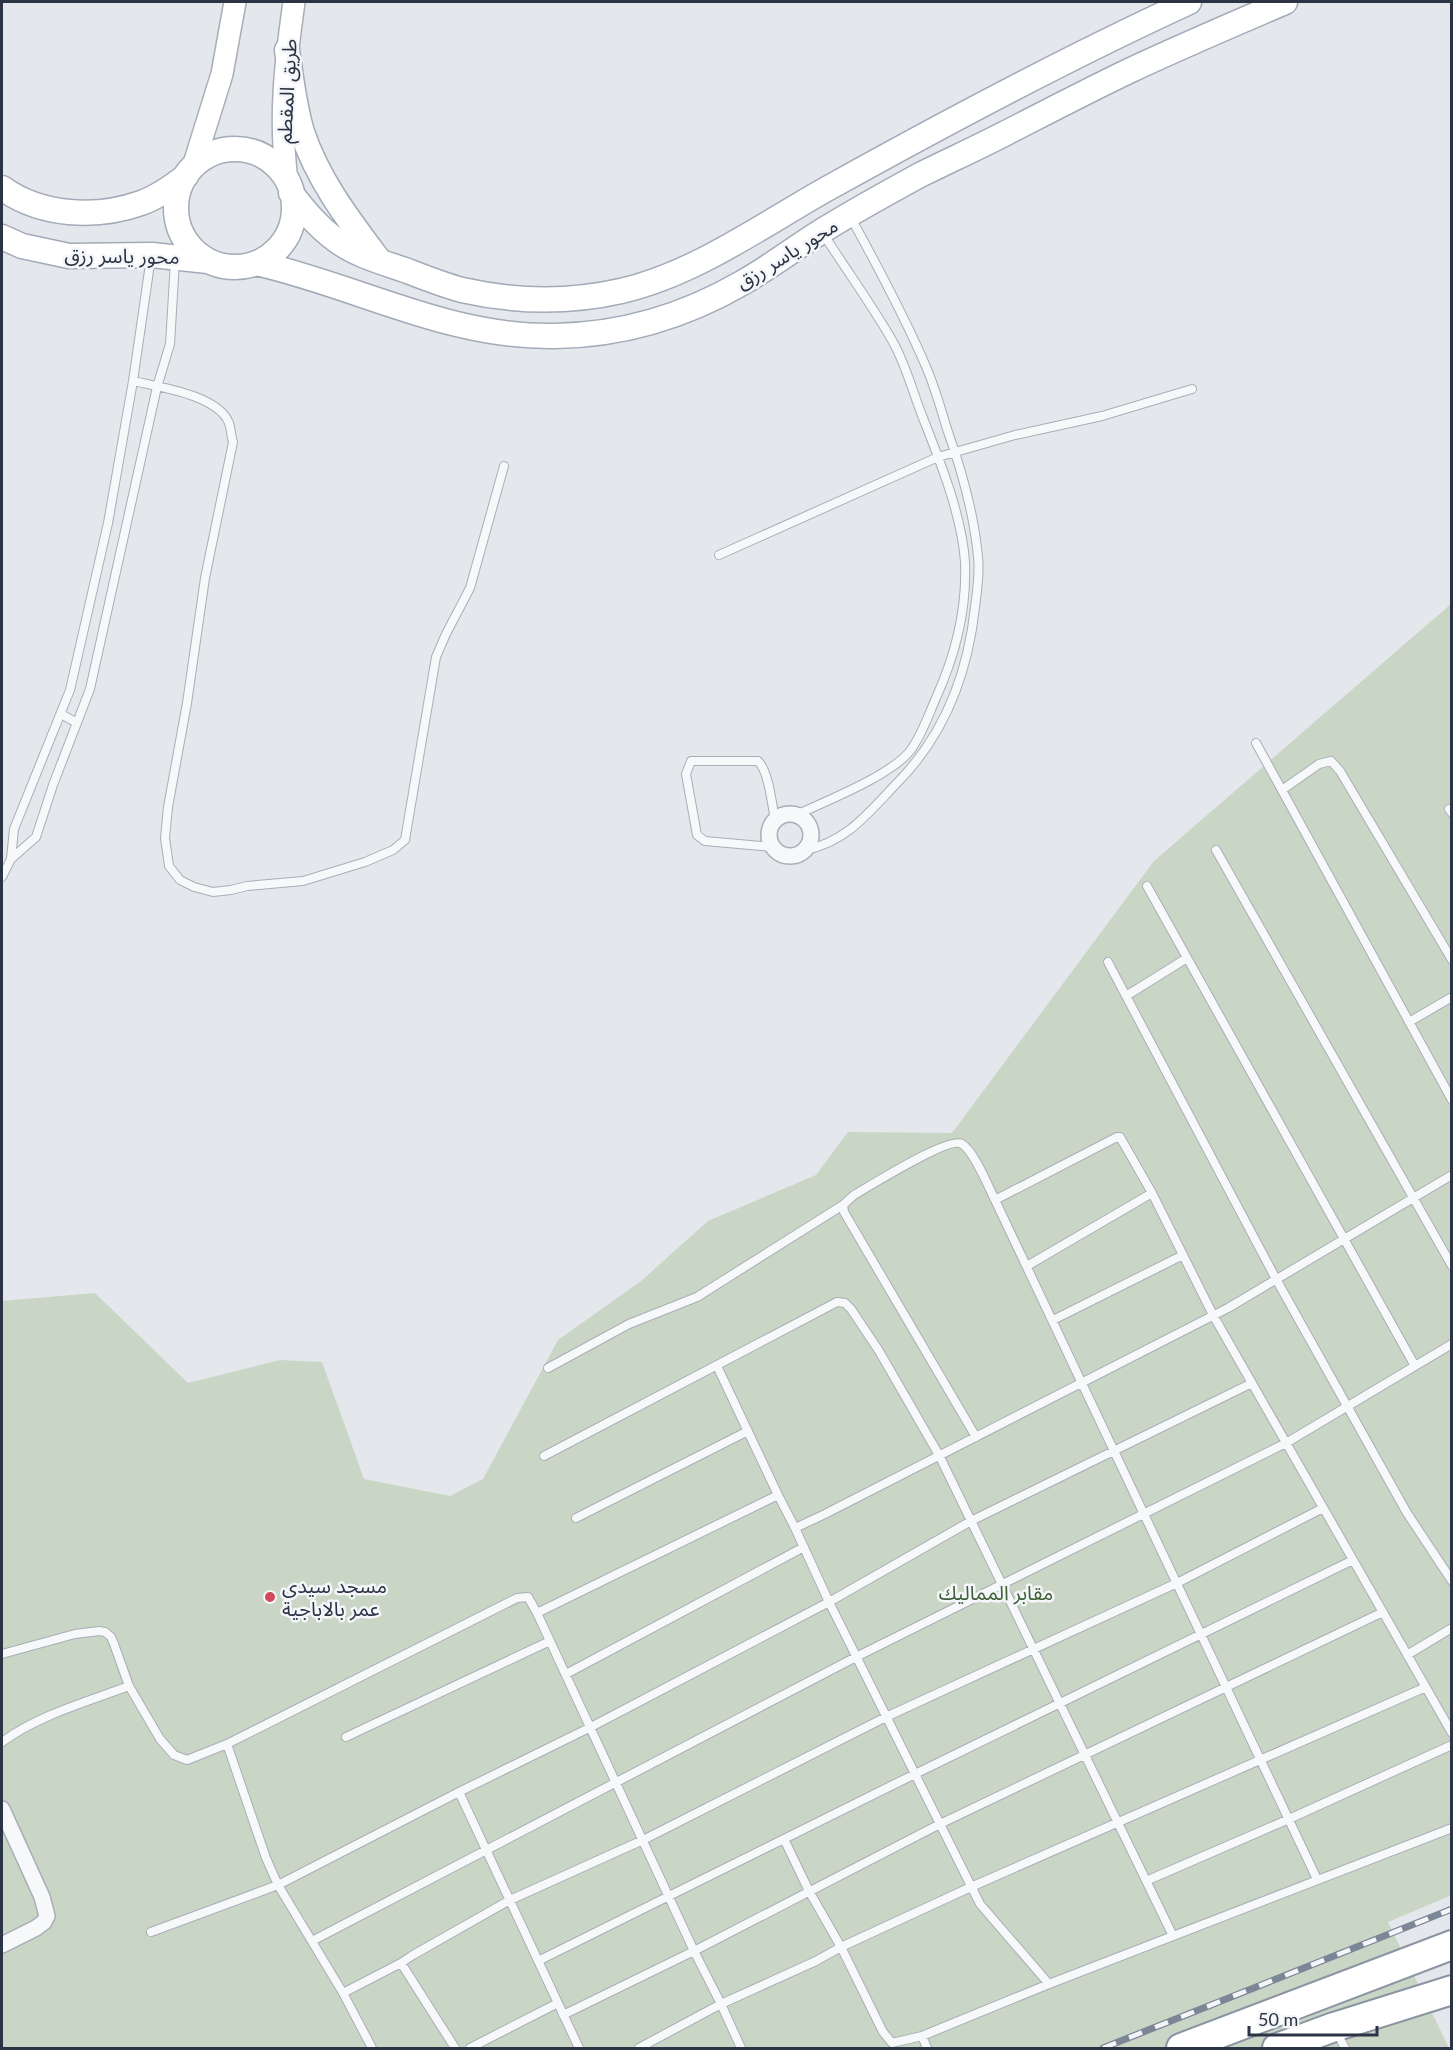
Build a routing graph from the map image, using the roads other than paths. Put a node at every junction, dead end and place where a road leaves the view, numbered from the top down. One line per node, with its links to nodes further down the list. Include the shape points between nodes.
1 (235, 2): 6 (main road, via 222,74)
2 (294, 2): 5 (main road, طريق المقطم)
3 (1189, 2): 15 (main road, محور ياسر رزق, via 1015,88 725,247 652,282 593,297 532,300 459,289)
4 (1285, 2): 9 (main road, محور ياسر رزق, via 1070,100)
5 (287, 50): 7 (main road, طريق المقطم, via 282,120); 15 (main road, via 295,105 312,157 337,205)
6 (189, 171): 7 (main road, via 214,153 242,150 268,160); 8 (main road, via 142,202 91,212 45,208); 14 (main road, via 177,199 178,224 189,245)
7 (289, 187): 15 (main road, محور ياسر رزق, via 338,242); 16 (main road, via 293,217 284,240 272,254)
8 (2, 188)
9 (849, 214): 10 (main road, محور ياسر رزق); 20 (lane, via 927,369)
10 (821, 231): 16 (main road, محور ياسر رزق, via 745,282 693,308 638,326 581,335 526,335 471,328); 21 (lane, via 894,344)
11 (2, 237): 12 (main road, محور ياسر رزق, via 22,246 69,256)
12 (152, 255): 13 (main road, محور ياسر رزق); 17 (lane)
13 (176, 256): 14 (main road, محور ياسر رزق); 18 (lane, via 170,344)
14 (208, 261): 16 (main road, via 232,267)
15 (379, 261)
16 (256, 263)
17 (133, 381): 18 (lane); 24 (lane, via 108,523 70,690)
18 (157, 387): 22 (lane, via 203,400 218,409 229,422 232,442 205,578 165,838 169,866 180,880 213,892 303,881 365,862 405,840 436,657 470,588); 25 (lane, via 90,689)
19 (1192, 388): 20 (lane, via 1102,416)
20 (955, 452): 21 (lane); 31 (lane, via 972,510 979,559 974,618 956,693 922,756 854,828 822,847)
21 (938, 457): 23 (lane); 28 (lane, via 956,514 964,561 961,617 944,682 924,729 909,752 873,777)
22 (504, 466)
23 (719, 555)
24 (61, 714): 25 (lane); 33 (lane, via 14,829)
25 (76, 723): 33 (lane, via 36,837)
26 (1256, 743): 27 (lane)
27 (1282, 790): 37 (lane, via 1319,764 1331,761); 41 (lane)
28 (796, 815): 29 (street); 31 (street, via 810,830)
29 (775, 820): 30 (street, via 769,834); 30 (lane, via 758,761 691,761 686,774 700,838)
30 (773, 847): 31 (street, via 784,856)
31 (805, 850)
32 (1216, 850): 45 (lane)
33 (11, 859): 34 (lane)
34 (2, 877)
35 (1147, 886): 36 (lane)
36 (1186, 958): 39 (lane); 48 (lane)
37 (1452, 960)
38 (1108, 962): 39 (lane)
39 (1126, 996): 52 (lane)
40 (1452, 998): 41 (lane)
41 (1409, 1022): 42 (lane)
42 (1452, 1100)
43 (1452, 1174): 45 (lane)
44 (1152, 1193): 46 (lane, via 1128,1148 1116,1137); 49 (lane); 50 (lane)
45 (1413, 1197): 48 (lane); 51 (lane)
46 (995, 1200): 47 (lane, via 970,1152 957,1142 936,1149); 50 (lane)
47 (843, 1205): 58 (lane, via 697,1297 628,1324); 63 (lane)
48 (1343, 1239): 52 (lane); 57 (lane)
49 (1184, 1256): 53 (lane); 54 (lane)
50 (1027, 1266): 54 (lane)
51 (1452, 1266)
52 (1276, 1279): 53 (lane); 61 (lane)
53 (1213, 1315): 59 (lane); 60 (lane)
54 (1053, 1320): 59 (lane)
55 (1452, 1344): 57 (lane)
56 (717, 1366): 62 (lane); 66 (lane, via 837,1302 845,1303 879,1352); 67 (lane)
57 (1415, 1366): 61 (lane)
58 (548, 1368)
59 (1082, 1382): 63 (lane); 65 (lane)
60 (1252, 1383): 64 (lane); 65 (lane)
61 (1348, 1406): 64 (lane); 76 (lane, via 1407,1513)
62 (748, 1431): 68 (lane); 71 (lane)
63 (976, 1437): 66 (lane)
64 (1286, 1443): 69 (lane); 70 (lane)
65 (1114, 1450): 70 (lane); 72 (lane)
66 (939, 1455): 72 (lane); 73 (lane)
67 (544, 1456)
68 (778, 1495): 73 (lane); 81 (lane)
69 (1323, 1508): 75 (lane); 77 (lane)
70 (1144, 1513): 77 (lane); 78 (lane)
71 (576, 1518)
72 (971, 1521): 78 (lane); 79 (lane)
73 (795, 1528): 74 (lane)
74 (804, 1547): 79 (lane); 89 (lane)
75 (1353, 1560): 80 (lane); 83 (lane)
76 (1452, 1581)
77 (1177, 1583): 83 (lane); 85 (lane)
78 (1002, 1584): 85 (lane); 88 (lane)
79 (829, 1602): 88 (lane); 95 (lane)
80 (1383, 1612): 87 (lane); 91 (lane)
81 (537, 1613): 84 (lane); 99 (lane, via 528,1597 517,1598)
82 (1452, 1628): 87 (lane)
83 (1201, 1634): 91 (lane); 93 (lane)
84 (550, 1641): 89 (lane); 97 (lane)
85 (1034, 1649): 93 (lane); 94 (lane)
86 (2, 1654): 90 (lane, via 75,1634 105,1632 111,1637)
87 (1407, 1654): 92 (lane)
88 (856, 1657): 94 (lane); 104 (lane)
89 (566, 1674): 95 (lane)
90 (129, 1686): 98 (lane, via 34,1722); 99 (lane, via 174,1755 187,1760)
91 (1226, 1687): 101 (lane); 102 (lane)
92 (1425, 1687): 96 (lane); 102 (lane)
93 (1060, 1703): 101 (lane); 103 (lane)
94 (886, 1717): 103 (lane); 112 (lane)
95 (591, 1727): 104 (lane); 105 (lane)
96 (1452, 1733)
97 (346, 1737)
98 (2, 1742)
99 (227, 1744): 116 (lane)
100 (1452, 1745): 107 (lane)
101 (1085, 1754): 108 (lane); 109 (lane)
102 (1260, 1759): 107 (lane); 108 (lane)
103 (915, 1774): 109 (lane); 111 (lane)
104 (616, 1782): 112 (lane); 113 (lane)
105 (459, 1792): 113 (lane); 116 (lane)
106 (2, 1809): 124 (street, via 47,1916 36,1928)
107 (1289, 1819): 114 (lane); 115 (lane)
108 (1118, 1822): 115 (lane); 117 (lane)
109 (940, 1824): 117 (lane); 118 (lane)
110 (1452, 1828): 114 (lane)
111 (784, 1839): 118 (lane); 119 (lane)
112 (643, 1840): 119 (lane); 120 (lane)
113 (487, 1850): 120 (lane); 123 (lane)
114 (1317, 1880): 122 (lane)
115 (1146, 1881): 122 (lane)
116 (278, 1885): 121 (lane); 123 (lane)
117 (971, 1887): 126 (lane); 130 (lane, via 980,1904)
118 (809, 1892): 126 (lane); 127 (lane)
119 (669, 1897): 127 (lane); 128 (lane)
120 (510, 1900): 128 (lane); 129 (lane)
121 (151, 1932)
122 (1173, 1936): 130 (lane)
123 (312, 1941): 132 (lane)
124 (2, 1945)
125 (1452, 1946): 145 (highway)
126 (841, 1947): 134 (lane); 136 (lane, via 888,2040 897,2043)
127 (694, 1951): 134 (lane); 135 (lane)
128 (538, 1961): 133 (lane)
129 (401, 1963): 132 (lane); 139 (lane)
130 (1049, 1984): 136 (lane)
131 (1452, 1990): 137 (highway)
132 (343, 1993): 138 (lane)
133 (558, 2003): 135 (lane); 140 (lane)
134 (721, 2004): 142 (lane); 143 (lane)
135 (563, 2015): 141 (lane)
136 (922, 2036): 144 (lane)
137 (1339, 2038): 146 (highway)
138 (372, 2049)
139 (455, 2049)
140 (470, 2049)
141 (579, 2049)
142 (639, 2049)
143 (741, 2049)
144 (927, 2049)
145 (1182, 2049)
146 (1277, 2049)

